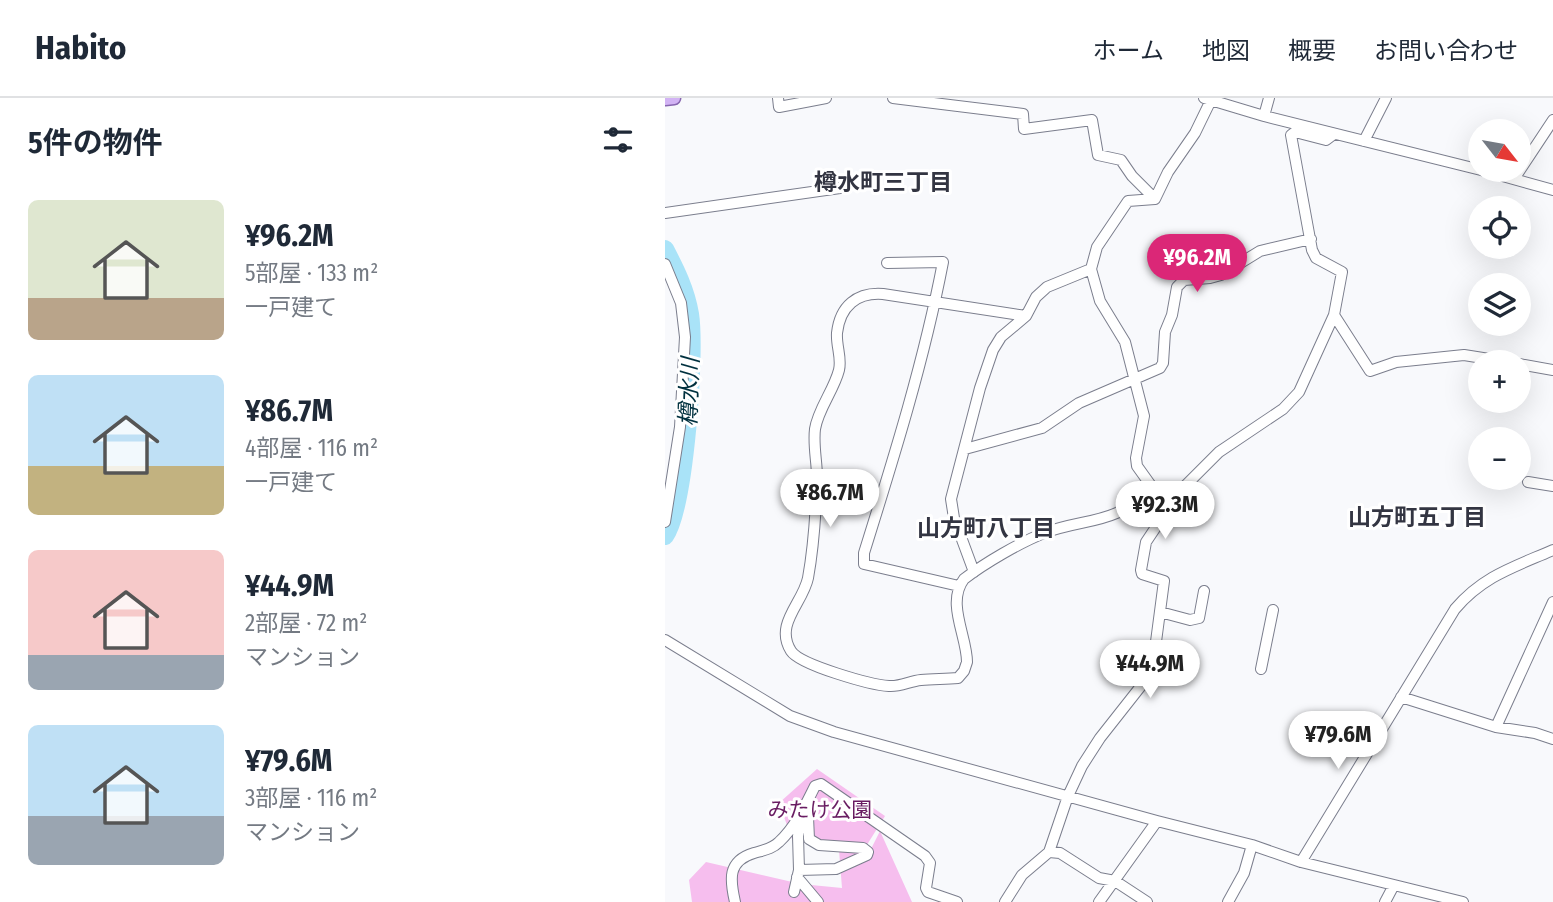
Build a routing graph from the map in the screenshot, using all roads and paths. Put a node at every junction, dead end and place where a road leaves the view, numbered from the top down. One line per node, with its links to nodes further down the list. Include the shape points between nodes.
1 (674, 98): 7 (main road)
2 (778, 98): 3 (street, via 779,107)
3 (826, 98)
4 (893, 98): 18 (street, via 1023,114 1024,129 1092,120 1098,155 1121,160)
5 (1269, 98): 9 (street)
6 (1386, 98): 12 (street)
7 (665, 99)
8 (1209, 99): 9 (street); 18 (street, via 1195,133)
9 (1264, 116): 11 (street)
10 (1553, 120): 13 (street)
11 (1334, 134): 12 (street); 20 (street, via 1326,140 1295,132 1291,135)
12 (1364, 141): 14 (street)
13 (1531, 153)
14 (1468, 167)
15 (1525, 182): 17 (street)
16 (847, 187): 19 (street)
17 (1553, 190)
18 (1155, 199): 23 (street, via 1128,201 1097,247)
19 (665, 213)
20 (1311, 239): 25 (street, via 1316,258 1342,272); 30 (street, via 1260,251 1221,275 1184,280 1177,287 1165,332 1163,363)
21 (887, 263): 24 (street, via 943,262)
22 (665, 264): 35 (street, via 681,303 685,337 680,427)
23 (1091, 269): 26 (street, via 1047,287); 30 (street, via 1100,301 1125,342)
24 (935, 302): 26 (street); 40 (street, via 864,564); 40 (street, via 871,293 856,298 842,316 837,334 838,372 815,428 815,522 808,580 786,625 786,638 797,657 864,682 891,687 958,678 967,656 957,609)
25 (1334, 315): 27 (street, via 1370,371 1396,362); 36 (street, via 1289,405 1219,452)
26 (1025, 316): 31 (street, via 995,345)
27 (1468, 356)
28 (1531, 366): 29 (street)
29 (1553, 370)
30 (1135, 380): 31 (street, via 1079,403 1042,428); 34 (street, via 1145,416 1137,466)
31 (965, 449): 39 (street, via 951,499)
32 (1531, 482): 33 (street)
33 (1553, 486)
34 (1152, 487): 36 (street); 39 (street, via 1122,511 1041,535)
35 (668, 495): 37 (street)
36 (1172, 502): 44 (street, via 1146,542 1141,570 1164,581)
37 (665, 522)
38 (1553, 550): 47 (street, via 1487,579 1469,593)
39 (974, 572): 40 (street)
40 (959, 586)
41 (1204, 591): 44 (street, via 1199,618)
42 (1553, 602): 48 (street)
43 (1273, 610): 46 (street)
44 (1160, 612): 50 (street, via 1152,672 1100,738)
45 (665, 640): 50 (street, via 790,716)
46 (1261, 669)
47 (1401, 697): 48 (street); 55 (street)
48 (1496, 727): 49 (street)
49 (1553, 739)
50 (1068, 796): 52 (street); 54 (street)
51 (803, 811): 56 (street); 56 (street, via 808,817 809,839 819,845 868,852 835,869); 60 (street, via 775,846 746,856 735,866 730,880); 62 (street, via 815,786 821,784 925,856 930,863 928,892)
52 (1157, 821): 53 (street); 57 (street)
53 (1252, 845): 55 (street); 66 (street)
54 (1049, 852): 57 (street, via 1060,853 1099,878); 63 (street, via 1022,875)
55 (1301, 862): 58 (street)
56 (798, 873): 59 (street); 61 (street)
57 (1115, 881): 64 (street); 65 (street)
58 (1394, 885): 67 (street); 68 (street)
59 (794, 892)
60 (735, 902)
61 (818, 902)
62 (957, 902)
63 (1005, 902)
64 (1099, 902)
65 (1147, 902)
66 (1228, 902)
67 (1385, 902)
68 (1463, 902)

